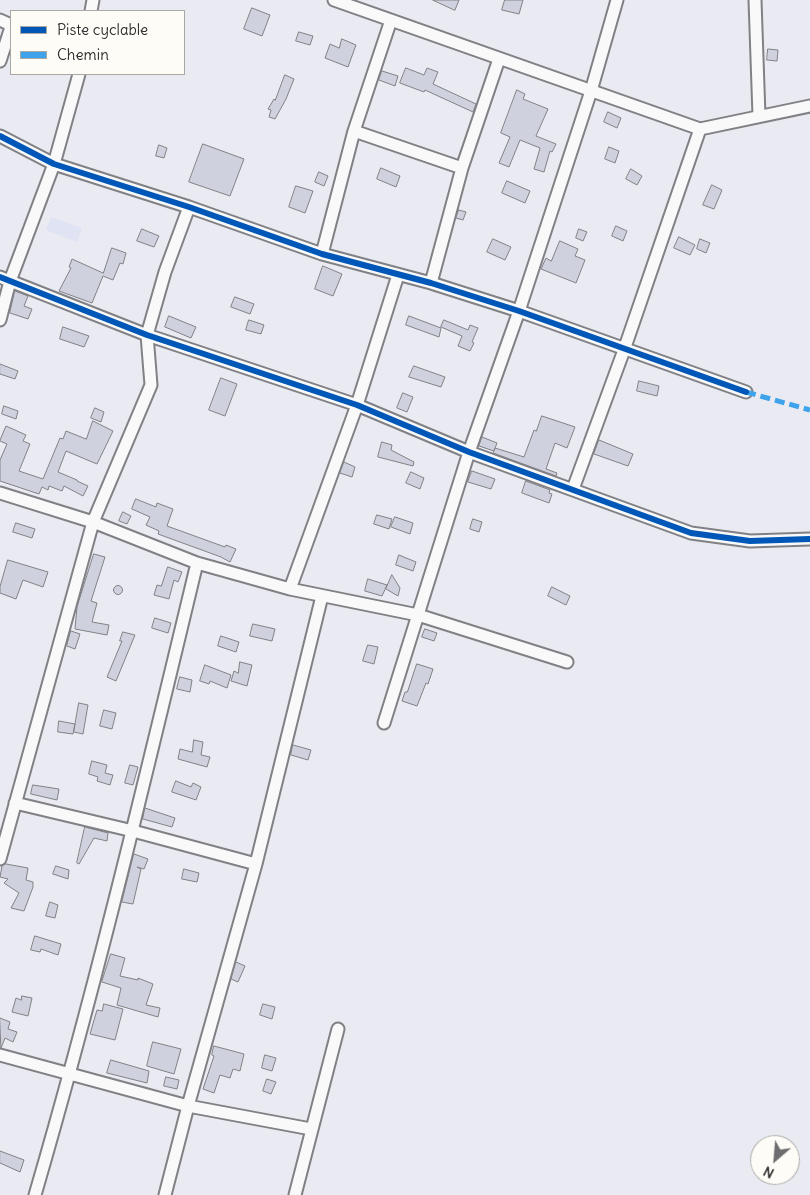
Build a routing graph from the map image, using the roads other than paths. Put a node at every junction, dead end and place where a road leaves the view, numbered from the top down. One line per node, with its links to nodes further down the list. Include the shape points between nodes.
1 (334, 0): 4 (street)
2 (617, 0): 9 (street)
3 (755, 0): 11 (street)
4 (391, 20): 6 (street); 13 (street)
5 (10, 29): 7 (street)
6 (499, 59): 9 (street); 16 (street)
7 (0, 61)
8 (79, 75): 15 (street)
9 (591, 91): 12 (street); 22 (street)
10 (810, 106): 11 (street)
11 (759, 116): 12 (street)
12 (700, 129): 25 (street)
13 (354, 131): 16 (street); 18 (street)
14 (0, 136): 15 (street)
15 (54, 164): 17 (street); 20 (street)
16 (462, 168): 21 (street)
17 (189, 207): 18 (street); 24 (street, via 165,272)
18 (322, 254): 19 (street)
19 (398, 275): 21 (street); 27 (street)
20 (5, 279): 23 (street); 24 (street)
21 (431, 282): 22 (street)
22 (519, 311): 25 (street); 28 (street)
23 (0, 320)
24 (147, 335): 27 (street); 31 (street, via 151,385)
25 (624, 350): 26 (street); 29 (street)
26 (746, 392)
27 (357, 405): 28 (street); 34 (street)
28 (469, 452): 29 (street); 36 (street)
29 (573, 489): 32 (street, via 691,533 750,541)
30 (0, 493): 31 (street)
31 (93, 522): 33 (street); 39 (street)
32 (810, 539)
33 (197, 563): 34 (street); 40 (street)
34 (290, 590): 35 (street)
35 (322, 596): 36 (street); 43 (street)
36 (418, 615): 37 (street); 38 (street)
37 (567, 662)
38 (384, 723)
39 (15, 803): 40 (street); 41 (street)
40 (133, 831): 43 (street); 46 (street)
41 (2, 841): 42 (street)
42 (0, 859)
43 (256, 864): 47 (street)
44 (338, 1029): 48 (street)
45 (0, 1055): 46 (street)
46 (70, 1074): 47 (street); 49 (street)
47 (188, 1106): 48 (street); 50 (street)
48 (311, 1130): 51 (street)
49 (35, 1195)
50 (165, 1195)
51 (295, 1195)

